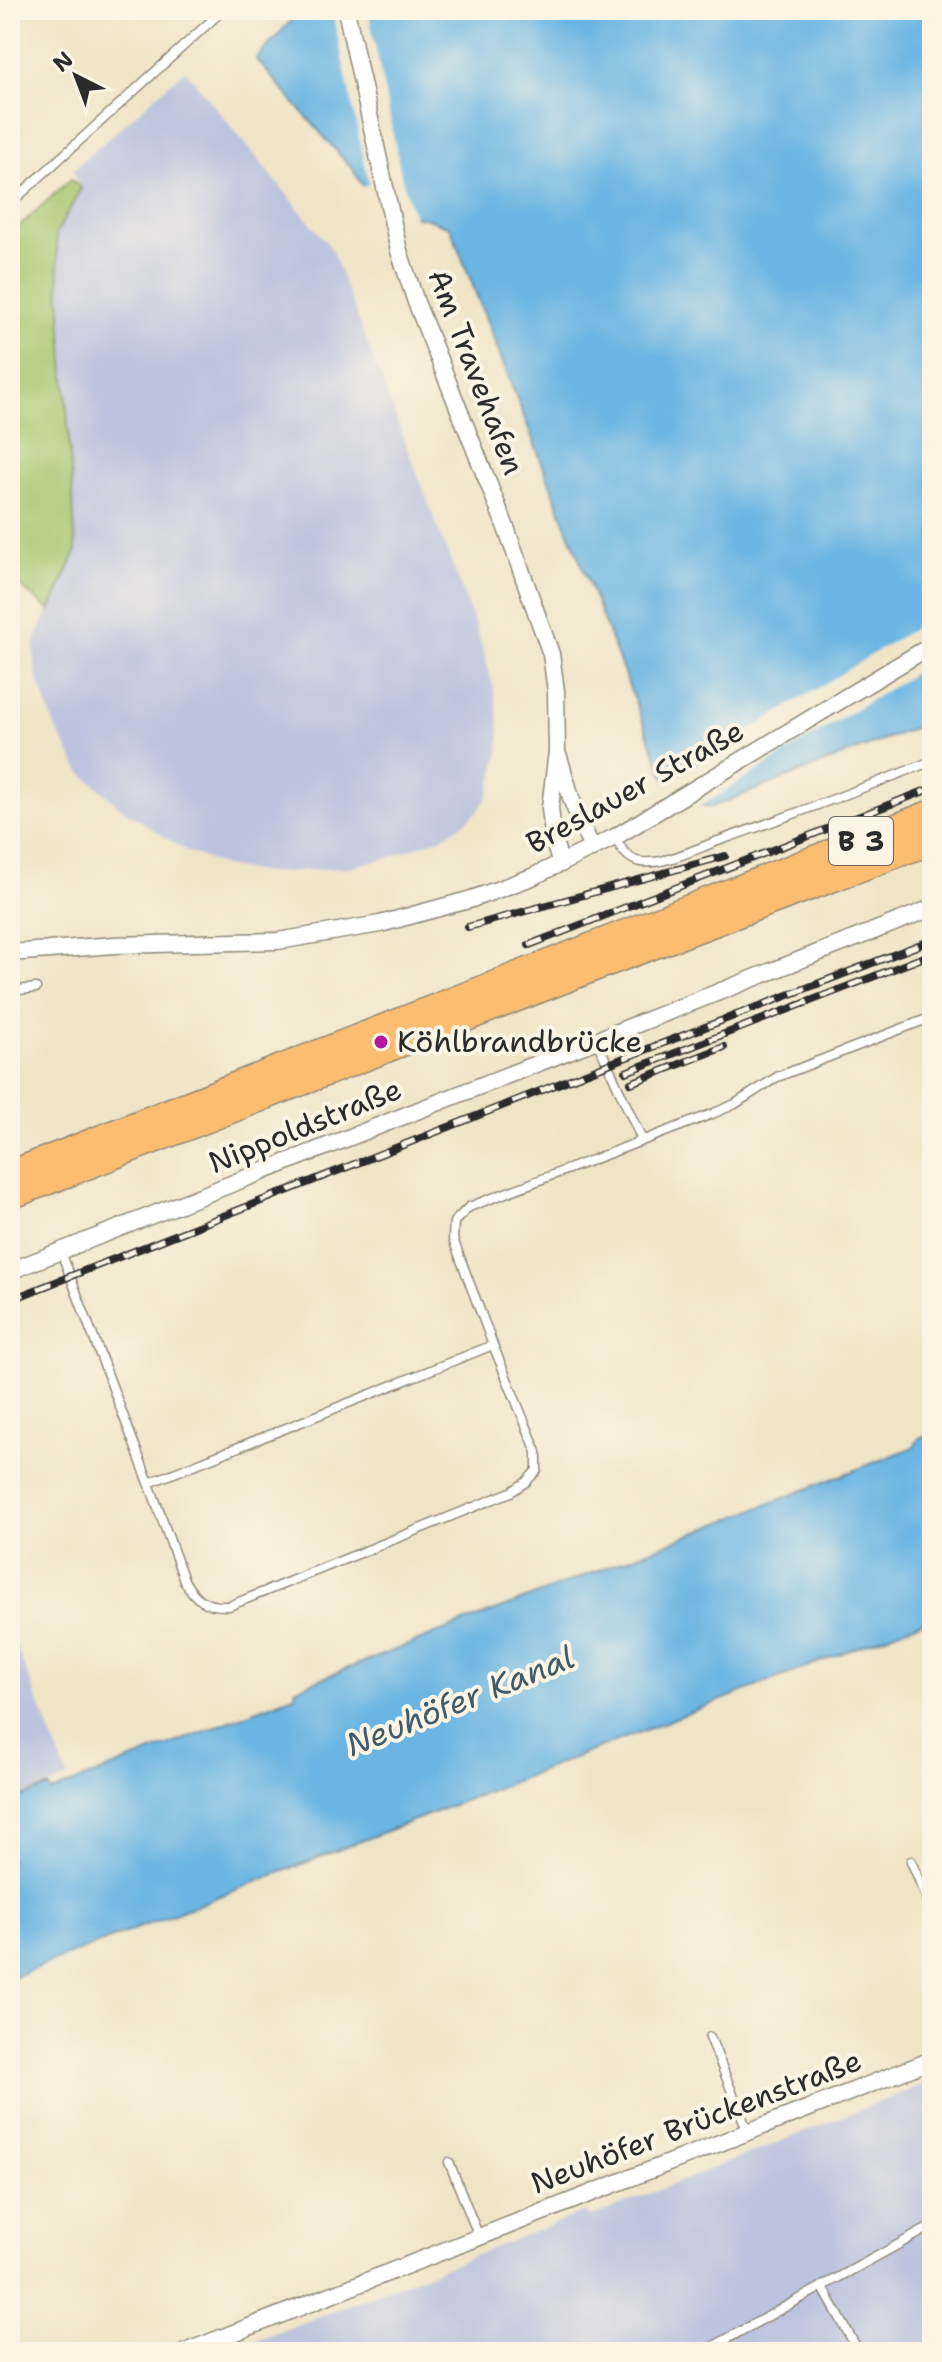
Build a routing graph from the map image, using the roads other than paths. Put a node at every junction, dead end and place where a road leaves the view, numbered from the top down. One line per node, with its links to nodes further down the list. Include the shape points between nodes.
1 (223, 10): 3 (lane)
2 (346, 10): 5 (street, Am Travehafen, via 399,251 542,623 554,669)
3 (10, 204)
4 (932, 645): 8 (street, Breslauer Straße)
5 (557, 751): 10 (street, Am Travehafen); 11 (street, Am Travehafen, via 550,808)
6 (932, 761): 8 (lane, via 669,858 634,860)
7 (932, 813): 19 (main road, B 3)
8 (615, 837): 10 (street, Breslauer Straße)
9 (932, 841): 20 (main road, B 3)
10 (592, 849): 11 (street, Breslauer Straße)
11 (561, 864): 13 (street, Breslauer Straße, via 457,904 334,933 250,943)
12 (932, 908): 17 (street, Nippoldstraße)
13 (10, 953)
14 (36, 988): 15 (lane)
15 (10, 991)
16 (932, 1017): 18 (lane, via 777,1077 735,1104)
17 (597, 1041): 18 (lane); 21 (street, Nippoldstraße)
18 (642, 1140): 23 (lane, via 469,1207 454,1222 453,1239)
19 (10, 1174)
20 (10, 1196)
21 (61, 1252): 22 (street, Nippoldstraße); 24 (lane)
22 (10, 1271)
23 (493, 1345): 24 (lane); 24 (lane, via 537,1452 537,1470 526,1482 229,1606 213,1607 192,1594)
24 (149, 1483)
25 (911, 1861): 26 (lane)
26 (932, 1911)
27 (710, 2037): 29 (lane)
28 (932, 2060): 29 (street, Neuhöfer Brückenstraße)
29 (748, 2133): 32 (street, Neuhöfer Brückenstraße)
30 (449, 2162): 32 (lane)
31 (932, 2226): 33 (lane)
32 (479, 2237): 34 (street, Neuhöfer Brückenstraße)
33 (822, 2286): 35 (lane); 36 (lane)
34 (185, 2352)
35 (703, 2352)
36 (859, 2352)

